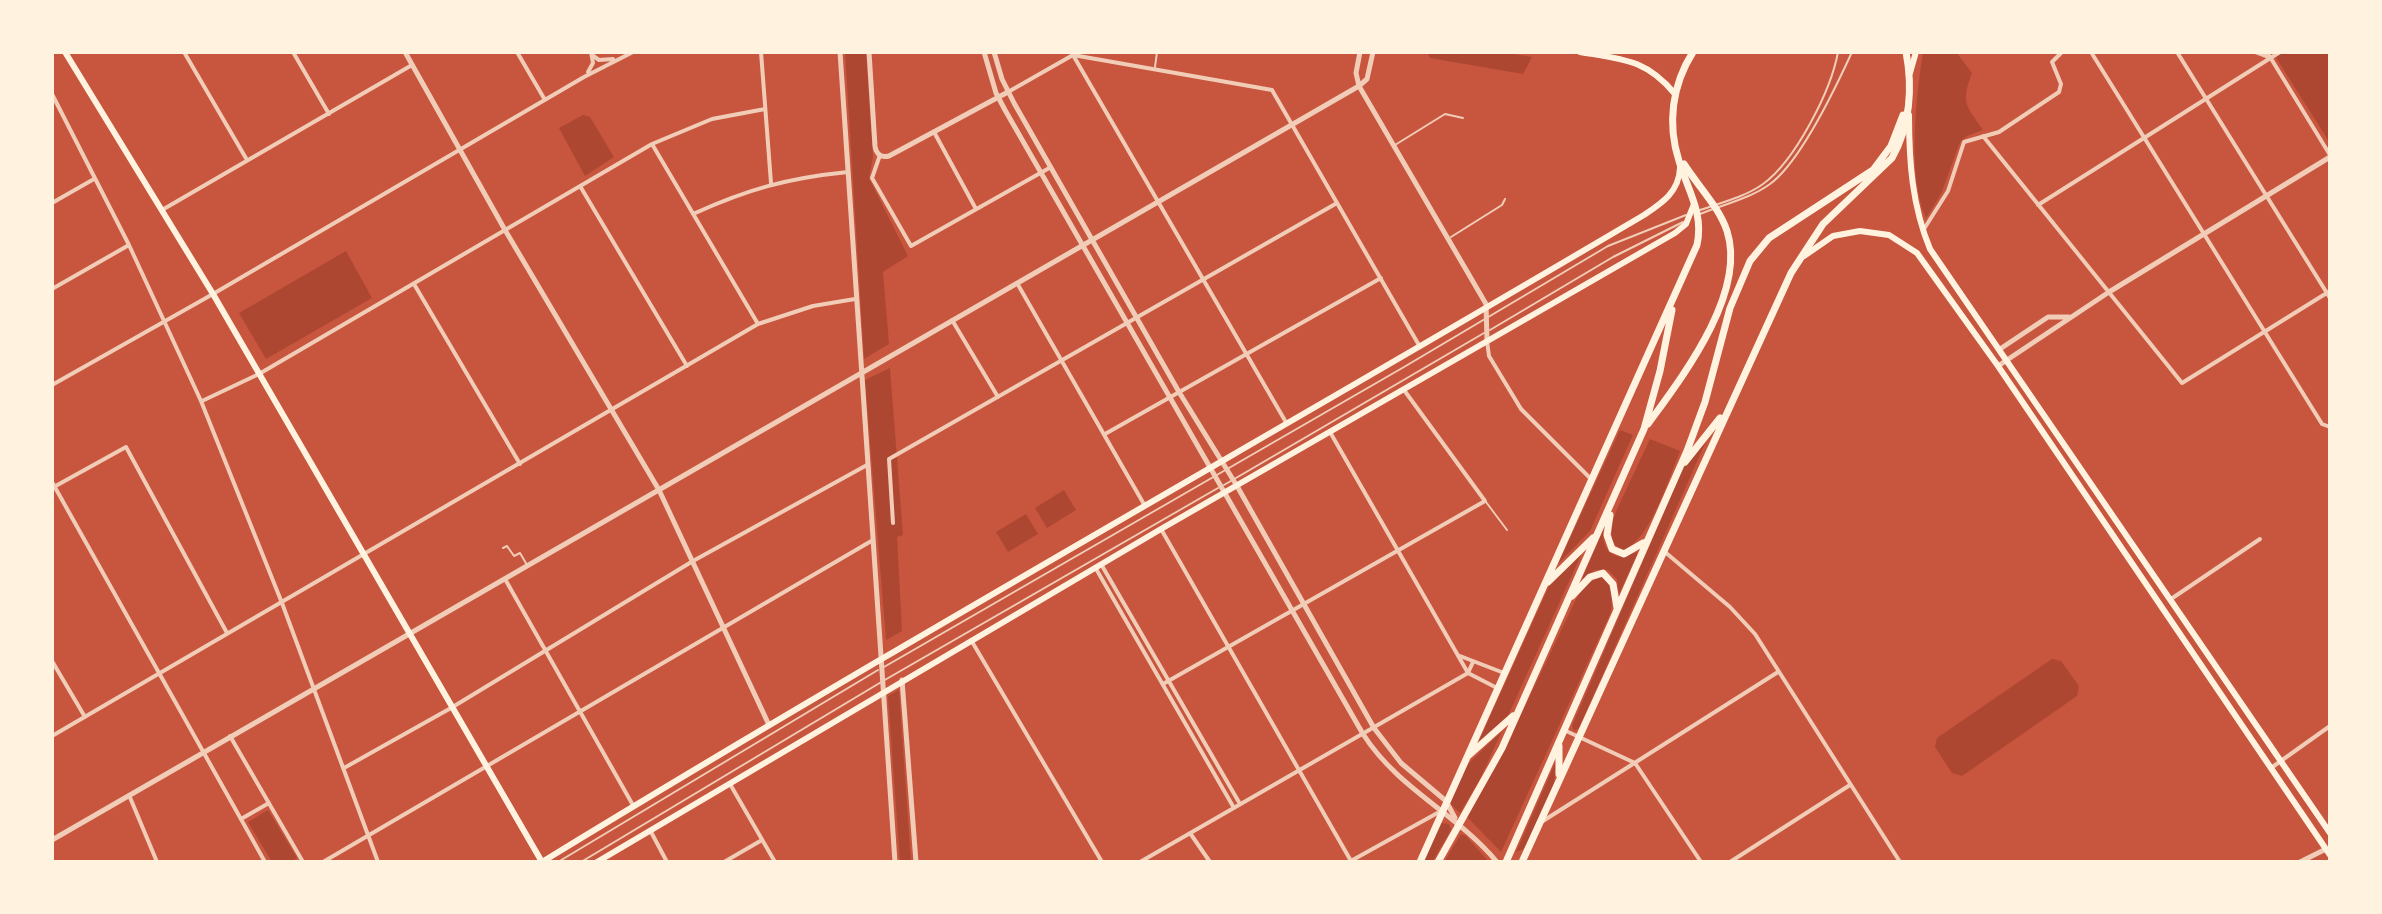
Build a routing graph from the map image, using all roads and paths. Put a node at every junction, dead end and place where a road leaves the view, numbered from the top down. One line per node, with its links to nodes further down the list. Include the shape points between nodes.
1 (65, 52): 71 (main road)
2 (184, 52): 56 (street)
3 (293, 52): 44 (street)
4 (405, 52): 31 (street)
5 (517, 52): 41 (street)
6 (633, 52): 29 (street)
7 (761, 52): 42 (street)
8 (840, 52): 58 (street)
9 (869, 52): 53 (street, via 875,146)
10 (984, 52): 39 (street)
11 (994, 52): 36 (street)
12 (1157, 52): 32 (lane)
13 (1360, 52): 35 (street)
14 (1373, 52): 35 (street, via 1367,79)
15 (1580, 52): 38 (main road, via 1639,63)
16 (1693, 52): 38 (highway)
17 (1838, 52): 69 (lane, via 1828,86 1779,170 1757,188)
18 (1852, 52): 69 (lane, via 1778,177)
19 (1906, 52): 34 (highway)
20 (1916, 52): 34 (main road)
21 (2062, 52): 48 (street, via 2052,62 2059,92 1999,132)
22 (2091, 52): 49 (street)
23 (2177, 52): 40 (street)
24 (2255, 52): 30 (street)
25 (2267, 52): 30 (street)
26 (2280, 52): 30 (street)
27 (591, 54): 29 (street, via 599,60); 33 (street, via 592,67)
28 (1074, 54): 32 (street); 36 (street); 65 (street)
29 (619, 58): 33 (street)
30 (2271, 58): 40 (street); 54 (street)
31 (412, 65): 44 (street); 52 (street)
32 (1155, 70): 46 (street, via 1272,90)
33 (584, 77): 41 (street)
34 (1909, 81): 43 (highway); 129 (highway, via 1898,132 1882,159 1862,179 1769,238 1750,261)
35 (1359, 86): 46 (street); 51 (street)
36 (1008, 92): 39 (street); 57 (street)
37 (52, 94): 60 (street)
38 (1675, 94): 55 (highway, via 1672,122)
39 (998, 97): 47 (street); 59 (street)
40 (2206, 98): 49 (street); 63 (street)
41 (545, 100): 52 (street)
42 (765, 109): 50 (street, via 712,119); 61 (street)
43 (1909, 109): 75 (main road, via 1912,186); 81 (highway, via 1892,158 1823,224)
44 (329, 114): 56 (street)
45 (1463, 118): 51 (lane, via 1445,114)
46 (1292, 124): 65 (street); 67 (street)
47 (934, 132): 53 (street, via 889,156); 70 (street)
48 (1983, 136): 68 (street); 75 (street, via 1964,142 1948,191)
49 (2144, 138): 68 (street); 76 (street)
50 (652, 144): 62 (street); 72 (street)
51 (1394, 146): 77 (street)
52 (458, 150): 74 (street); 89 (street)
53 (880, 155): 70 (street, via 873,180 911,246)
54 (2330, 156): 63 (street)
55 (1678, 158): 69 (highway); 73 (highway, via 1695,200); 92 (main road, via 1677,183 1664,201)
56 (247, 160): 71 (street)
57 (1051, 167): 59 (street); 78 (street)
58 (849, 172): 61 (street); 91 (street)
59 (1041, 173): 70 (street); 80 (street)
60 (94, 179): 66 (street); 79 (street)
61 (771, 183): 72 (street)
62 (580, 186): 74 (street); 110 (street)
63 (2267, 196): 76 (street); 90 (street)
64 (1505, 199): 77 (lane)
65 (1159, 201): 78 (street); 84 (street)
66 (52, 203)
67 (1337, 203): 83 (street); 84 (street)
68 (2038, 205): 88 (street)
69 (1714, 207): 73 (lane); 123 (highway, via 1732,249 1726,290 1713,323)
70 (976, 209)
71 (162, 210): 89 (main road)
72 (693, 214): 98 (street)
73 (1695, 214): 82 (highway, via 1697,245); 94 (lane, via 1608,246); 100 (lane); 102 (main road, via 1675,233)
74 (505, 230): 85 (street); 120 (street)
75 (1923, 231): 104 (main road)
76 (2205, 235): 88 (street); 101 (street)
77 (1448, 238): 92 (street)
78 (1093, 239): 80 (street); 95 (street)
79 (129, 245): 87 (street); 97 (street)
80 (1082, 246): 86 (street); 99 (street)
81 (1791, 273): 109 (main road, via 1833,236 1869,231 1889,235 1914,250); 119 (highway)
82 (1683, 277): 123 (highway); 131 (highway)
83 (1381, 278): 103 (street); 106 (street)
84 (1204, 280): 95 (street); 106 (street)
85 (414, 283): 112 (street); 126 (street)
86 (1017, 283): 96 (street); 108 (street)
87 (52, 289)
88 (2109, 292): 93 (street); 101 (street, via 2182,383)
89 (213, 294): 97 (street); 112 (main road)
90 (2329, 294): 101 (street)
91 (855, 299): 98 (street); 111 (street)
92 (1487, 308): 94 (street); 103 (main road)
93 (2070, 317): 104 (street, via 2048,317); 107 (street)
94 (1488, 318): 100 (street); 105 (lane)
95 (1138, 319): 99 (street); 115 (street)
96 (952, 320): 111 (street); 116 (street)
97 (164, 321): 113 (street); 118 (street)
98 (758, 324): 110 (street)
99 (1127, 325): 108 (street); 117 (street)
100 (1487, 331): 102 (street); 132 (lane)
101 (2265, 332): 122 (street)
102 (1487, 341): 114 (main road); 131 (street, via 1489,356 1521,409)
103 (1421, 347): 105 (lane); 121 (main road)
104 (2000, 349): 107 (main road)
105 (1434, 350): 128 (lane)
106 (1246, 354): 115 (street); 121 (street)
107 (2007, 359): 109 (street); 155 (main road)
108 (1063, 360): 116 (street); 125 (street)
109 (1998, 366): 205 (main road)
110 (688, 367): 120 (street)
111 (861, 373): 127 (street); 135 (street)
112 (259, 374): 118 (street); 149 (main road)
113 (52, 385)
114 (1404, 390): 124 (main road); 137 (street)
115 (1179, 392): 117 (street); 128 (street)
116 (998, 397): 139 (street, via 889,459)
117 (1170, 397): 125 (street); 130 (street)
118 (201, 401): 157 (street)
119 (1727, 409): 129 (highway); 148 (highway)
120 (613, 411): 126 (street); 135 (street)
121 (1288, 425): 128 (main road)
122 (2328, 427)
123 (1644, 429): 136 (highway)
124 (1330, 432): 132 (main road); 147 (street)
125 (1105, 434): 138 (street)
126 (520, 464): 149 (street)
127 (867, 465): 145 (street); 150 (street)
128 (1225, 466): 130 (main road); 132 (street)
129 (1679, 470): 143 (highway)
130 (1214, 472): 134 (street); 138 (main road); 171 (lane)
131 (1591, 479): 154 (highway)
132 (1235, 482): 134 (main road); 158 (street)
133 (53, 486): 162 (street, via 126,447); 173 (street)
134 (1224, 489): 140 (main road); 160 (street); 178 (lane)
135 (659, 490): 150 (street); 151 (street)
136 (1615, 494): 142 (highway); 143 (highway, via 1607,525 1612,549 1630,552)
137 (1485, 501): 141 (lane); 147 (street)
138 (1145, 506): 168 (main road)
139 (893, 523)
140 (1161, 529): 152 (main road); 165 (street)
141 (1507, 530)
142 (1598, 534): 154 (highway); 156 (highway)
143 (1648, 537): 159 (highway)
144 (2260, 539): 155 (street)
145 (874, 540): 161 (street); 168 (street)
146 (503, 548): 151 (lane, via 514,556 520,553)
147 (1396, 550): 158 (street); 167 (street)
148 (1663, 550): 172 (street, via 1745,622); 198 (highway)
149 (364, 555): 157 (street); 163 (main road)
150 (693, 561): 161 (street); 166 (street)
151 (528, 566): 153 (street)
152 (1098, 566): 164 (main road); 177 (street); 179 (street)
153 (505, 579): 163 (street); 166 (street)
154 (1543, 587): 175 (highway)
155 (2171, 599): 202 (main road)
156 (1567, 602): 159 (highway, via 1590,577 1603,573 1613,584); 186 (highway)
157 (282, 603): 162 (street); 180 (street)
158 (1303, 605): 160 (street); 191 (street)
159 (1617, 610): 192 (highway)
160 (1293, 611): 165 (street); 195 (street)
161 (724, 627): 185 (street); 189 (street)
162 (227, 633): 173 (street)
163 (409, 634): 180 (street); 183 (main road)
164 (971, 640): 176 (main road); 245 (street)
165 (1229, 647): 177 (street); 207 (street)
166 (545, 652): 183 (street); 185 (street)
167 (1457, 655): 170 (street); 174 (street)
168 (882, 658): 171 (street); 189 (main road)
169 (52, 661): 188 (street)
170 (1473, 662): 174 (street); 175 (street)
171 (883, 668): 178 (street); 237 (lane)
172 (1778, 672): 203 (street); 210 (street)
173 (159, 673): 188 (street); 200 (street)
174 (1468, 673): 181 (street); 191 (street)
175 (1504, 673): 181 (highway)
176 (902, 680): 182 (main road); 244 (street)
177 (1169, 680): 179 (street); 184 (street)
178 (883, 681): 182 (street); 238 (lane)
179 (1163, 684): 187 (street)
180 (314, 688): 197 (street); 206 (street)
181 (1497, 688): 201 (highway)
182 (884, 691): 209 (main road); 243 (street)
183 (451, 708): 204 (main road); 206 (street)
184 (1186, 709): 187 (street); 193 (street)
185 (579, 711): 204 (street); 215 (street)
186 (1517, 712): 201 (highway); 219 (highway)
187 (1180, 713): 194 (street)
188 (85, 717): 196 (street)
189 (769, 725): 215 (main road)
190 (2330, 726): 202 (street)
191 (1374, 728): 195 (street); 212 (street, via 1401,763)
192 (1564, 730): 198 (street); 199 (highway)
193 (1198, 731): 194 (street); 214 (street)
194 (1192, 734): 216 (street)
195 (1363, 734): 207 (street); 217 (street, via 1392,772)
196 (52, 736)
197 (230, 736): 200 (street); 213 (street)
198 (1578, 736): 203 (street); 208 (highway)
199 (1559, 742): 208 (highway); 229 (highway)
200 (203, 752): 211 (street); 218 (street)
201 (1464, 759): 212 (highway)
202 (2281, 760): 205 (street); 223 (main road)
203 (1635, 763): 220 (street); 252 (street)
204 (485, 767): 224 (street); 236 (main road)
205 (2271, 768): 228 (main road)
206 (343, 769): 224 (street)
207 (1300, 770): 214 (street); 230 (street)
208 (1559, 780): 220 (highway)
209 (729, 782): 221 (main road); 226 (street)
210 (1850, 785): 253 (street); 254 (street)
211 (129, 795): 225 (street); 231 (street)
212 (1446, 801): 217 (highway); 219 (street)
213 (269, 803): 218 (street); 233 (street)
214 (1240, 804): 216 (street)
215 (634, 807): 236 (main road)
216 (1234, 808): 222 (street)
217 (1441, 811): 219 (street); 230 (street); 248 (highway)
218 (241, 819): 232 (street)
219 (1458, 823): 249 (highway); 250 (street)
220 (1539, 824): 227 (highway)
221 (650, 830): 239 (main road); 240 (street)
222 (1190, 833): 246 (street); 247 (street)
223 (2330, 833)
224 (368, 835): 234 (street); 235 (street)
225 (52, 840)
226 (762, 840): 241 (street); 242 (street)
227 (1528, 850): 229 (highway); 251 (highway)
228 (2328, 852): 255 (street)
229 (1507, 859)
230 (1350, 861)
231 (157, 862)
232 (265, 862)
233 (303, 862)
234 (323, 862)
235 (378, 862)
236 (542, 862)
237 (558, 862)
238 (581, 862)
239 (597, 862)
240 (667, 862)
241 (724, 862)
242 (775, 862)
243 (895, 862)
244 (916, 862)
245 (1102, 862)
246 (1140, 862)
247 (1210, 862)
248 (1420, 862)
249 (1438, 862)
250 (1497, 862)
251 (1522, 862)
252 (1701, 862)
253 (1730, 862)
254 (1900, 862)
255 (2300, 862)

